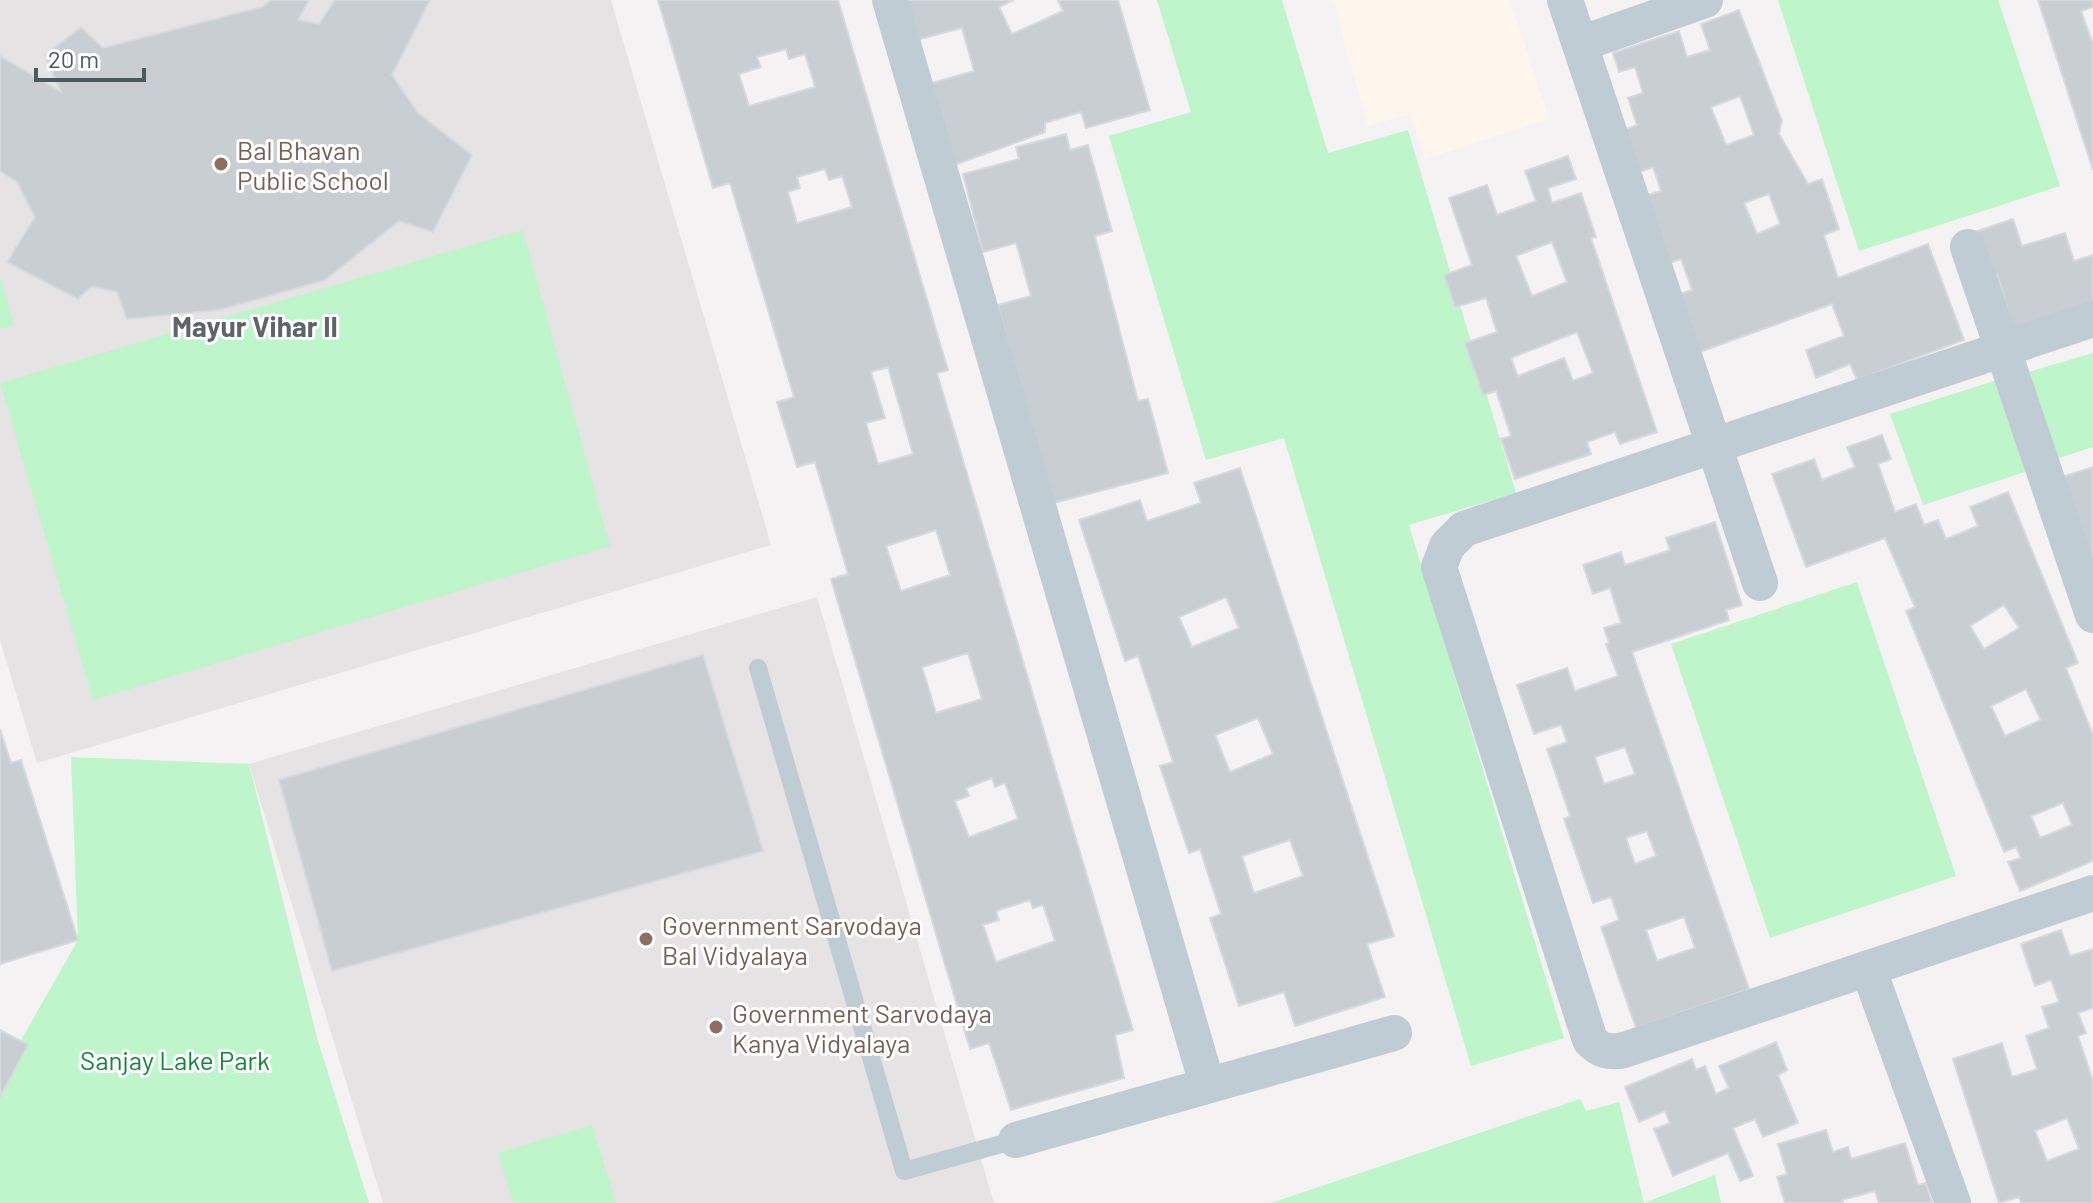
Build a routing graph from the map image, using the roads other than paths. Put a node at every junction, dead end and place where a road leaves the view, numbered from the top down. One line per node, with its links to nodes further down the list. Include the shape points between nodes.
1 (890, 0): 15 (street)
2 (1565, 0): 4 (street)
3 (1705, 0): 4 (street)
4 (1580, 44): 8 (street)
5 (1968, 247): 7 (street)
6 (2093, 319): 7 (street)
7 (2003, 349): 8 (street); 10 (street)
8 (1714, 445): 9 (street); 13 (street, via 1464,529 1447,546 1439,567 1596,1047 1624,1050)
9 (1760, 583)
10 (2093, 615)
11 (758, 668): 16 (lane, via 904,1171)
12 (2093, 893): 13 (street)
13 (1868, 968): 17 (street)
14 (1394, 1033): 15 (street)
15 (1207, 1084): 16 (street)
16 (1016, 1140)
17 (1953, 1203)

